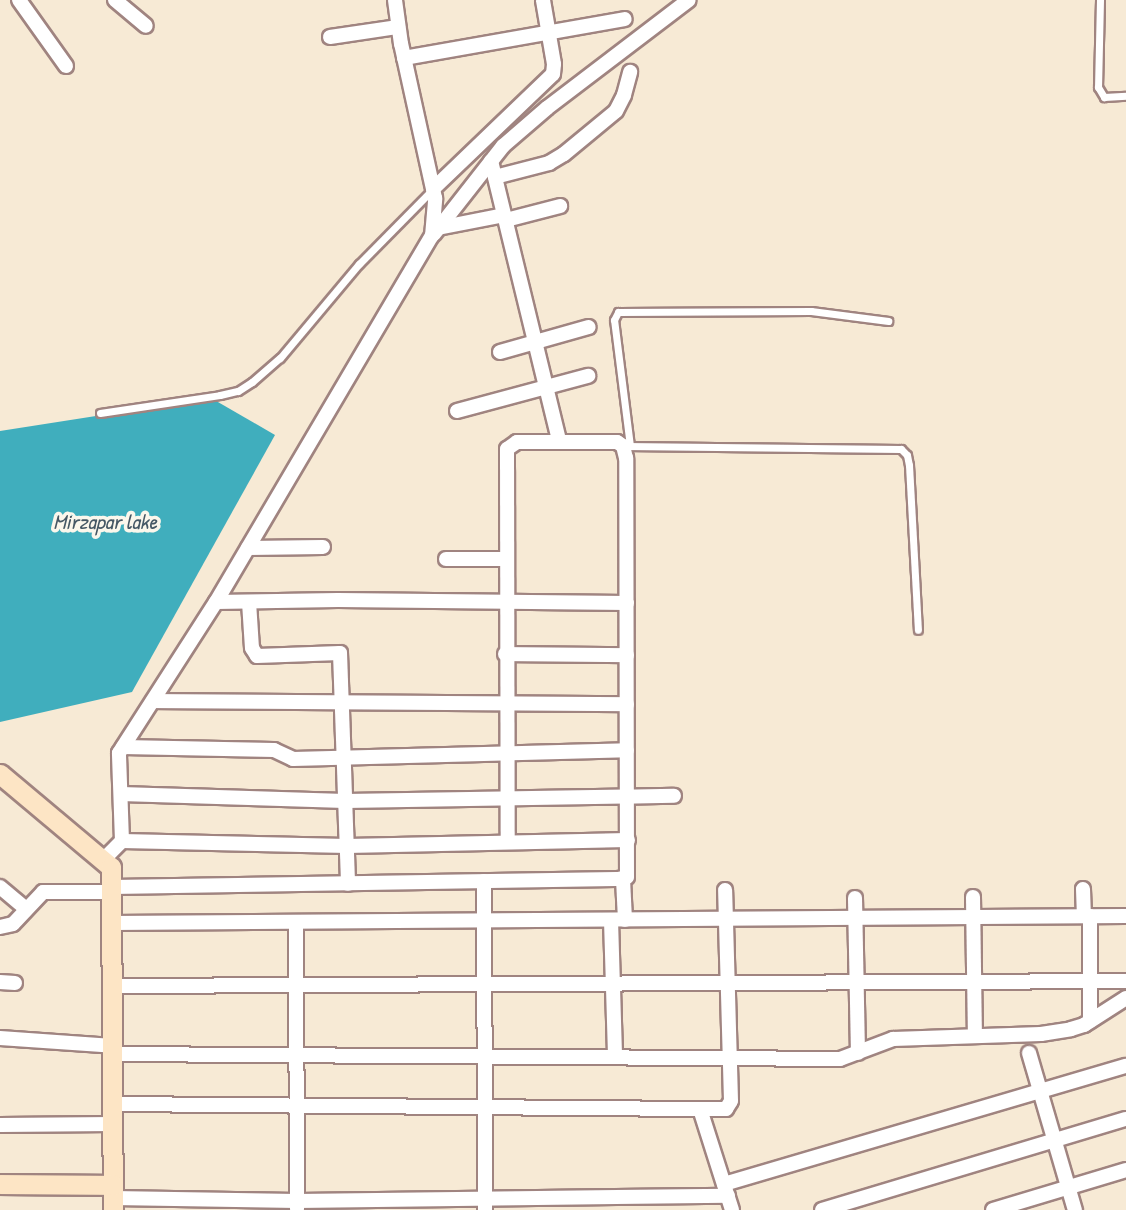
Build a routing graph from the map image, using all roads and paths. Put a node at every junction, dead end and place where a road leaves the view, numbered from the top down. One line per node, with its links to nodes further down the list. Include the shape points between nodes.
1 (115, 0): 8 (street)
2 (397, 0): 9 (street)
3 (543, 0): 10 (street)
4 (689, 0): 16 (street, via 547,108)
5 (1100, 0): 15 (lane, via 1098,87 1104,97)
6 (24, 2): 13 (street)
7 (625, 19): 10 (street)
8 (146, 26)
9 (398, 27): 11 (street); 12 (street)
10 (548, 32): 12 (street); 18 (street, via 552,74)
11 (330, 37)
12 (404, 58): 18 (street)
13 (66, 65)
14 (630, 72): 17 (street, via 616,111 564,154 549,163)
15 (1126, 96)
16 (491, 161): 17 (street); 21 (street)
17 (495, 177): 20 (street)
18 (433, 189): 21 (street); 29 (lane, via 359,264 281,358 252,382 220,395)
19 (559, 206): 20 (street)
20 (505, 217): 21 (street); 24 (street)
21 (435, 232): 33 (street)
22 (888, 321): 31 (lane, via 811,311 618,312 614,320)
23 (589, 327): 24 (street)
24 (535, 342): 25 (street); 27 (street)
25 (500, 352)
26 (588, 376): 27 (street)
27 (546, 387): 28 (street); 30 (street)
28 (457, 411)
29 (100, 413)
30 (559, 441): 31 (street, via 609,440); 35 (street, via 517,442 507,449)
31 (626, 446): 39 (street); 40 (lane, via 901,449 909,465)
32 (323, 547): 33 (street)
33 (248, 548): 36 (street)
34 (446, 559): 35 (street)
35 (506, 559): 38 (street)
36 (216, 602): 37 (street); 43 (street)
37 (249, 602): 38 (street); 44 (street, via 252,648 257,656 340,653)
38 (506, 603): 39 (street); 41 (street)
39 (626, 603): 42 (street)
40 (918, 631)
41 (505, 654): 42 (street); 46 (street)
42 (627, 655): 45 (street)
43 (153, 701): 44 (street); 47 (street)
44 (343, 703): 46 (street); 50 (street)
45 (627, 704): 46 (street); 48 (street)
46 (506, 705): 49 (street)
47 (123, 747): 50 (street, via 274,750 289,758); 52 (street, via 118,758)
48 (627, 750): 49 (street); 53 (street)
49 (506, 752): 50 (street); 55 (street)
50 (344, 758): 56 (street)
51 (0, 774): 61 (street)
52 (121, 794): 56 (street); 58 (street)
53 (628, 796): 54 (street); 55 (street); 57 (street)
54 (674, 796)
55 (506, 799): 56 (street); 59 (street)
56 (345, 801): 60 (street)
57 (628, 840): 59 (street); 62 (street, via 628,873)
58 (122, 841): 60 (street); 61 (street)
59 (508, 842): 60 (street)
60 (346, 846): 64 (street)
61 (104, 859): 66 (street, via 111,867)
62 (623, 879): 63 (street); 77 (street)
63 (484, 881): 64 (street); 78 (street)
64 (348, 884): 66 (street)
65 (0, 887): 71 (street)
66 (112, 889): 71 (street, via 49,890); 79 (street)
67 (1083, 889): 72 (street)
68 (725, 890): 76 (street)
69 (973, 897): 74 (street)
70 (855, 898): 75 (street)
71 (26, 909): 81 (street, via 13,923)
72 (1087, 916): 73 (street); 74 (street); 82 (street)
73 (1126, 916)
74 (973, 917): 75 (street); 86 (street)
75 (855, 918): 76 (street); 85 (street)
76 (726, 919): 77 (street); 88 (street)
77 (618, 920): 78 (street); 90 (street)
78 (484, 921): 80 (street); 89 (street)
79 (112, 923): 80 (street); 92 (street)
80 (296, 923): 91 (street)
81 (0, 927)
82 (1090, 981): 83 (street); 86 (street); 94 (street)
83 (1126, 981)
84 (0, 982): 87 (street)
85 (857, 982): 86 (street); 88 (street); 100 (street)
86 (974, 982): 95 (street)
87 (15, 983)
88 (727, 983): 90 (street); 103 (street)
89 (484, 984): 90 (street); 91 (street); 101 (street)
90 (613, 984): 102 (street)
91 (297, 985): 92 (street); 99 (street)
92 (112, 986): 97 (street)
93 (1126, 998): 94 (street)
94 (1090, 1021): 95 (street, via 1056,1032)
95 (975, 1035): 100 (street, via 893,1039)
96 (0, 1038): 97 (street)
97 (113, 1050): 99 (street); 106 (street)
98 (1029, 1053): 105 (street)
99 (297, 1054): 101 (street); 107 (street)
100 (858, 1054): 103 (street, via 840,1059)
101 (485, 1056): 102 (street); 108 (street)
102 (615, 1057): 103 (street)
103 (729, 1058): 109 (street, via 729,1106)
104 (1126, 1066): 105 (street)
105 (1040, 1092): 113 (street); 117 (street)
106 (113, 1104): 107 (street); 111 (street)
107 (297, 1105): 108 (street); 121 (street)
108 (485, 1107): 109 (street); 119 (street)
109 (700, 1109): 117 (street)
110 (1126, 1119): 113 (street)
111 (113, 1124): 112 (street); 118 (street)
112 (0, 1125)
113 (1055, 1141): 116 (street); 122 (street)
114 (1126, 1170): 116 (street)
115 (0, 1184): 118 (street)
116 (1068, 1187): 123 (street); 124 (street)
117 (728, 1197): 120 (street)
118 (113, 1198): 121 (street)
119 (485, 1204): 120 (street); 121 (street)
120 (583, 1204)
121 (297, 1206)
122 (822, 1210)
123 (993, 1210)
124 (1075, 1210)

